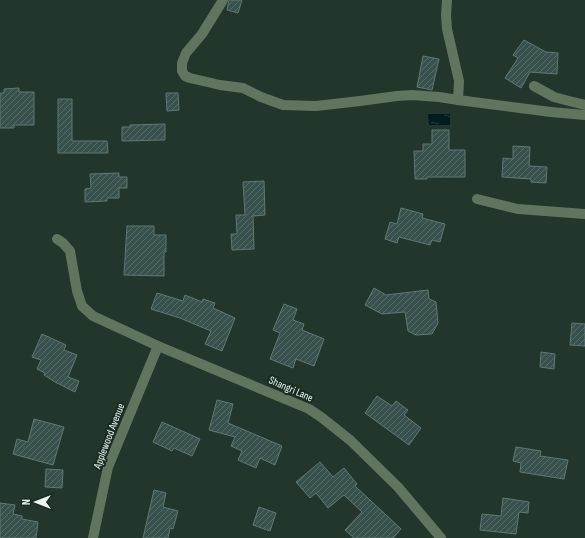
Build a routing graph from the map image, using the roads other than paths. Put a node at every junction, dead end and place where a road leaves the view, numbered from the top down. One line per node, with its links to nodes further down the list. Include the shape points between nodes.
1 (223, 0): 4 (street, via 202,34 186,52 182,70 190,78 243,88 283,105 316,106 412,95)
2 (447, 0): 4 (street, via 447,29 459,81)
3 (534, 86): 5 (street, via 554,97)
4 (458, 100): 6 (street)
5 (585, 104)
6 (585, 115)
7 (477, 199): 8 (street, via 518,208)
8 (585, 214)
9 (57, 239): 10 (street, Shangri Lane, via 70,251 82,306 93,316)
10 (158, 346): 11 (street, Applewood Avenue, via 108,467); 12 (street, Shangri Lane, via 309,409 321,417 350,440 398,487)
11 (92, 538)
12 (441, 538)

